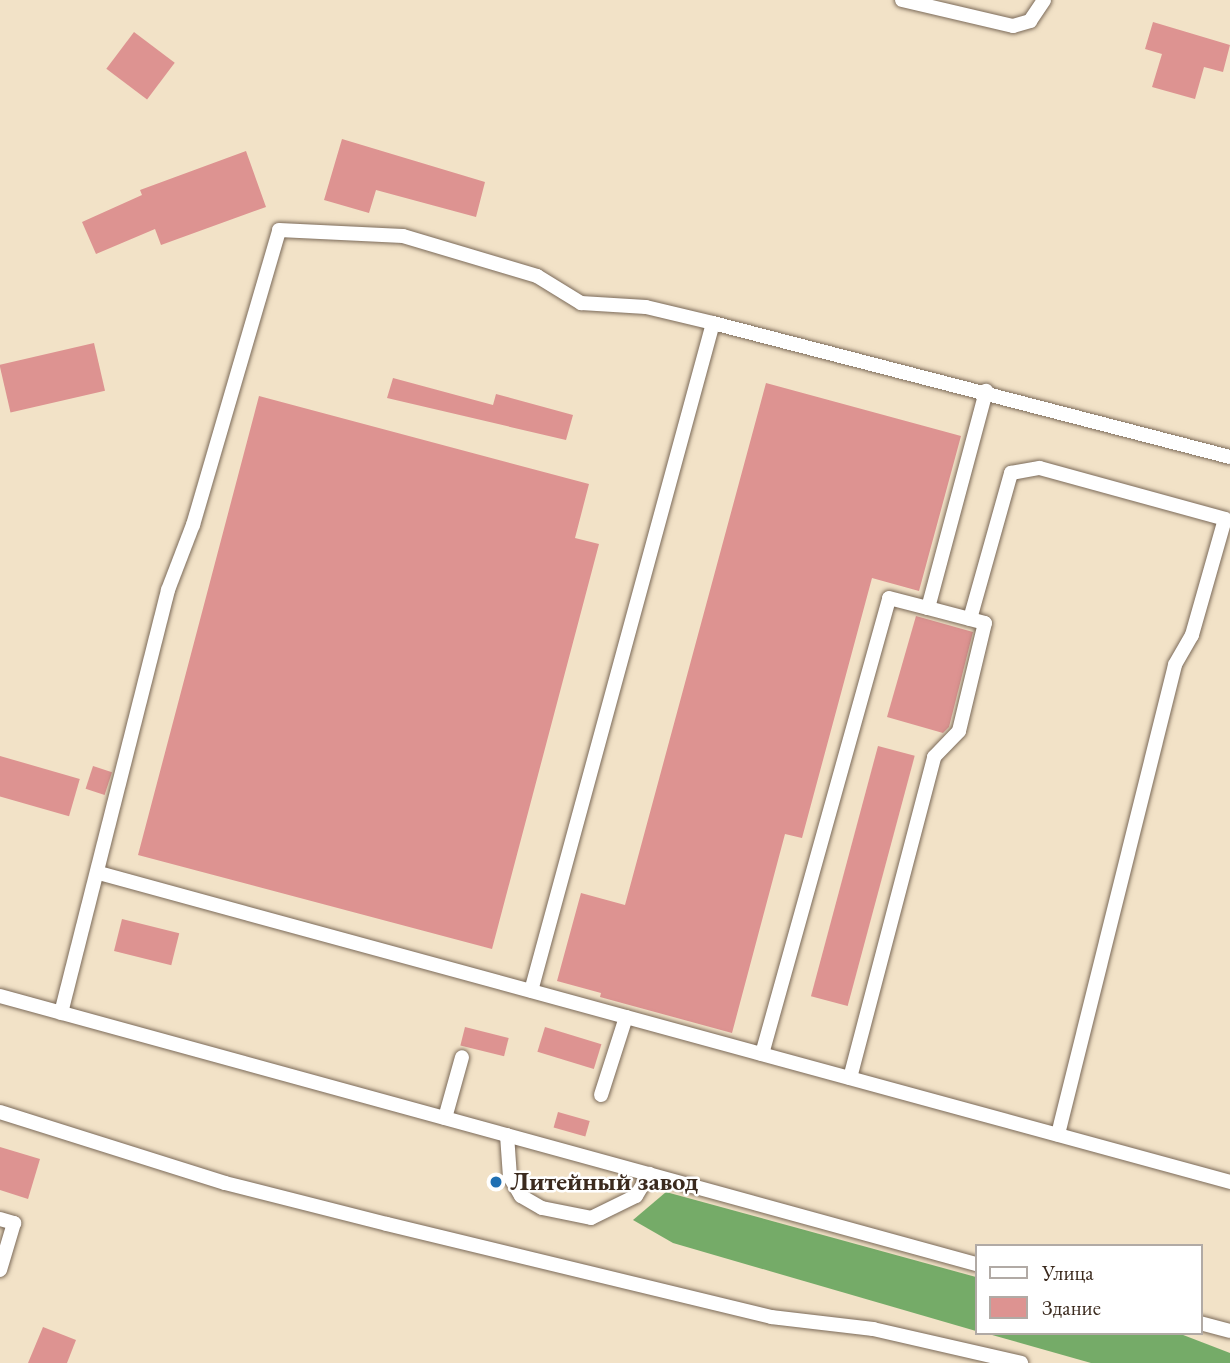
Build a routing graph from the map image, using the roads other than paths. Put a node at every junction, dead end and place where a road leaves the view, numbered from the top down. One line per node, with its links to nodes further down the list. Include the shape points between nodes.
1 (902, 0): 2 (street, via 1013,26 1030,21)
2 (1044, 0)
3 (713, 323): 4 (street); 8 (street, via 646,307 581,303 537,276 403,236 279,230 193,525 168,590); 9 (street)
4 (986, 391): 5 (street); 6 (street)
5 (1230, 457)
6 (928, 608): 7 (street); 13 (street, via 889,598)
7 (970, 619): 15 (street, via 985,623 959,732 934,757); 20 (street, via 1011,473 1040,468 1224,519 1192,635 1175,665)
8 (99, 873): 9 (street); 11 (street)
9 (531, 991): 12 (street)
10 (0, 996): 11 (street)
11 (61, 1013): 18 (street)
12 (626, 1017): 13 (street); 16 (street)
13 (762, 1055): 15 (street)
14 (462, 1057): 18 (street)
15 (850, 1078): 20 (street)
16 (601, 1095)
17 (0, 1112): 28 (street, via 225,1183 387,1224 771,1317 873,1329)
18 (445, 1118): 19 (street)
19 (506, 1135): 21 (street); 21 (street, via 510,1177 522,1196 562,1214 591,1218 614,1209 636,1196)
20 (1058, 1135): 22 (street)
21 (649, 1174): 24 (street)
22 (1230, 1182)
23 (0, 1219): 25 (street, via 13,1223)
24 (974, 1263)
25 (0, 1270)
26 (1202, 1324): 27 (street)
27 (1230, 1331)
28 (1021, 1363)

